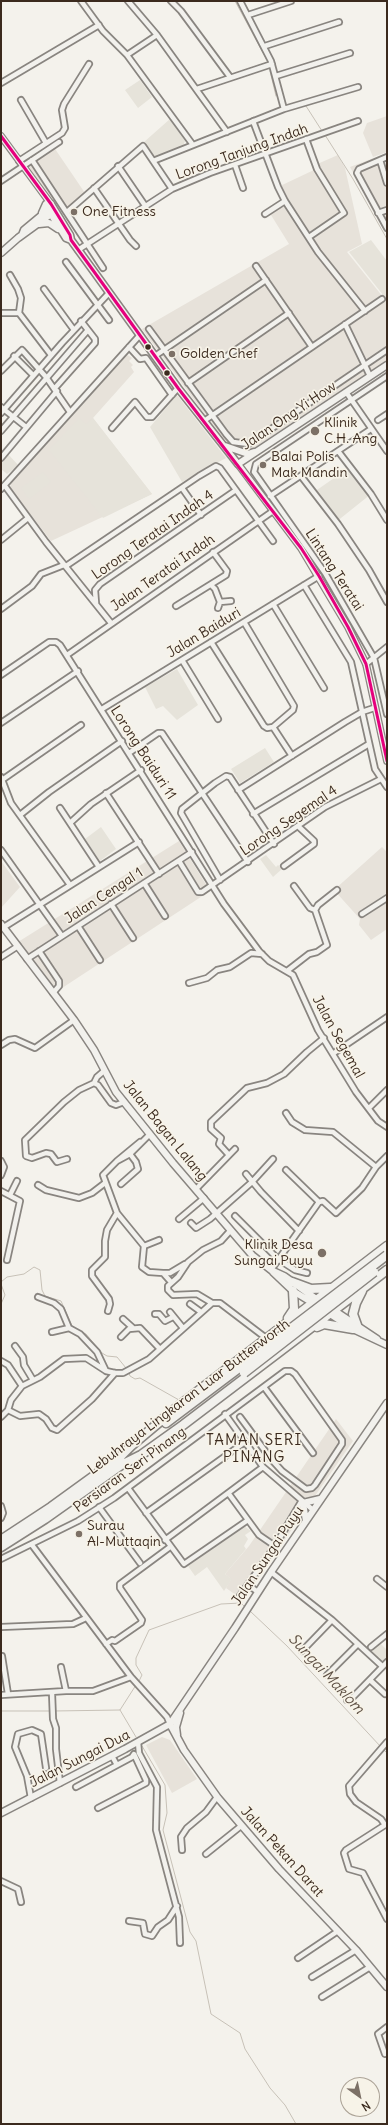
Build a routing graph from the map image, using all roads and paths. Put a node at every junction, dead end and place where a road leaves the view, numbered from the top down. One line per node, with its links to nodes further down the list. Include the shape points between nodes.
1 (81, 1): 8 (street)
2 (128, 1): 9 (street)
3 (172, 1): 16 (street)
4 (240, 1): 6 (street)
5 (291, 1): 6 (street)
6 (248, 15): 10 (street)
7 (339, 22): 10 (street)
8 (99, 25): 12 (street); 17 (street)
9 (157, 35): 12 (street); 19 (street)
10 (265, 46): 14 (street)
11 (350, 53): 15 (street)
12 (127, 55): 29 (street)
13 (89, 64): 28 (street, via 64,104 62,110 65,128 62,133)
14 (272, 64): 15 (street); 16 (street)
15 (276, 76): 21 (street)
16 (230, 77): 19 (street)
17 (1, 83)
18 (358, 87): 21 (street)
19 (197, 89): 24 (street)
20 (21, 100): 28 (street)
21 (284, 109): 22 (street)
22 (253, 121): 24 (street); 30 (street)
23 (358, 121): 26 (street, Lorong Tanjung Indah)
24 (227, 132): 29 (street)
25 (1, 136): 34 (street)
26 (306, 140): 30 (street, Lorong Tanjung Indah); 56 (street, via 317,169 344,213)
27 (59, 142): 32 (street)
28 (46, 143): 34 (street)
29 (194, 145): 35 (street)
30 (265, 154): 36 (street, Lorong Tanjung Indah); 44 (street)
31 (387, 157): 33 (street)
32 (32, 160): 37 (street); 48 (street)
33 (380, 160): 40 (street); 49 (street, via 359,169 357,173)
34 (19, 161): 37 (street)
35 (153, 161): 38 (street, via 142,146); 43 (street)
36 (235, 164): 42 (street); 43 (street, Lorong Tanjung Indah)
37 (22, 166): 39 (street); 46 (street, via 41,192)
38 (118, 166): 41 (street); 45 (street)
39 (1, 181)
40 (387, 183)
41 (94, 188): 48 (street); 52 (street)
42 (243, 188)
43 (172, 189): 45 (street, Lorong Tanjung Indah)
44 (285, 201): 50 (street); 56 (street)
45 (146, 207): 52 (street, Lorong Tanjung Indah)
46 (49, 209): 51 (main road); 54 (main road, Jalan Ong Yi How); 55 (main road); 57 (main road, Jalan Ong Yi How, via 60,219)
47 (387, 210): 49 (street)
48 (67, 212): 58 (street)
49 (378, 213): 53 (street)
50 (264, 214)
51 (37, 224): 54 (main road, via 50,223); 55 (main road)
52 (119, 224): 58 (street, Lorong Tanjung Indah); 59 (street)
53 (387, 228)
54 (62, 232): 57 (main road, Jalan Ong Yi How)
55 (22, 234): 61 (main road)
56 (309, 237): 71 (street)
57 (71, 240): 60 (main road, Jalan Ong Yi How)
58 (87, 244): 60 (street, Lorong Tanjung Indah); 64 (street)
59 (136, 246)
60 (78, 250): 68 (main road, Jalan Ong Yi How)
61 (1, 253)
62 (66, 262): 70 (street)
63 (256, 266): 66 (street)
64 (103, 268)
65 (10, 275): 73 (street, via 22,298)
66 (266, 280): 74 (street); 84 (street)
67 (44, 290): 79 (street)
68 (109, 292): 70 (street); 81 (main road, Jalan Ong Yi How)
69 (382, 299): 71 (street)
70 (97, 304): 75 (street); 76 (street)
71 (365, 311): 77 (street)
72 (1, 313): 73 (street)
73 (19, 313): 87 (street)
74 (289, 313): 83 (street); 98 (street)
75 (109, 320)
76 (81, 321): 79 (street); 80 (street)
77 (345, 324): 83 (street); 90 (street)
78 (149, 329): 84 (street, Jalan Ong Yi How)
79 (74, 330): 87 (street)
80 (88, 330): 97 (street); 100 (street, via 95,343)
81 (140, 335): 82 (street); 86 (main road, Jalan Ong Yi How)
82 (129, 347): 89 (street, via 140,359); 105 (street)
83 (312, 347): 108 (street)
84 (164, 350): 86 (street); 98 (street, Jalan Ong Yi How)
85 (387, 350): 90 (street, Jalan Ong Yi How)
86 (154, 354): 89 (street); 99 (main road, Jalan Ong Yi How)
87 (51, 355): 92 (street)
88 (14, 356): 92 (street, via 22,350); 93 (street); 94 (street)
89 (146, 358): 102 (street)
90 (365, 365): 95 (street); 108 (street, Jalan Ong Yi How, via 249,444 233,442)
91 (387, 365): 95 (main road, Jalan Ong Yi How)
92 (39, 368): 94 (street); 97 (street)
93 (1, 371)
94 (33, 375): 104 (street)
95 (370, 376): 101 (main road, Jalan Ong Yi How)
96 (387, 376): 103 (street, Jalan Ong Yi How)
97 (46, 377): 100 (street); 107 (street)
98 (188, 383): 108 (street, Jalan Ong Yi How)
99 (178, 388): 102 (street); 110 (main road, Jalan Ong Yi How)
100 (56, 390): 105 (street); 111 (street)
101 (346, 392): 103 (street); 118 (main road, Jalan Ong Yi How)
102 (172, 395): 112 (street, via 152,417 147,417 135,402)
103 (352, 400): 113 (street); 125 (street, Jalan Ong Yi How, via 256,464 254,472)
104 (2, 410): 107 (street)
105 (70, 412): 122 (street)
106 (387, 414): 109 (street)
107 (14, 416): 111 (street); 114 (street)
108 (212, 416): 110 (street)
109 (378, 420)
110 (204, 421): 115 (main road, Jalan Ong Yi How)
111 (26, 427): 119 (street)
112 (112, 428)
113 (371, 429): 116 (street); 117 (street)
114 (1, 431)
115 (222, 444): 118 (main road, via 248,454); 120 (main road, Jalan Ong Yi How)
116 (338, 451): 121 (street); 129 (street)
117 (387, 451)
118 (257, 452): 120 (main road, Jalan Ong Yi How)
119 (1, 458)
120 (238, 464): 126 (street)
121 (301, 476): 125 (street); 142 (street, via 338,524)
122 (3, 488): 128 (street)
123 (182, 488): 124 (street, via 216,466); 127 (street); 134 (street)
124 (236, 490): 127 (street, Lorong Teratai Indah 4); 130 (street)
125 (270, 496): 153 (street, Lintang Teratai, via 326,573)
126 (273, 510): 130 (street, Jalan Teratai Indah); 135 (street)
127 (201, 515): 143 (street, Lorong Teratai Indah 4, via 100,584 95,590)
128 (28, 518): 131 (street); 134 (street)
129 (387, 520)
130 (258, 521): 132 (street); 133 (street, Jalan Teratai Indah)
131 (1, 540)
132 (273, 541)
133 (213, 552): 136 (street, via 227,571 226,575); 149 (street, Jalan Teratai Indah)
134 (65, 565): 143 (street); 146 (street, via 41,574 32,586)
135 (319, 576): 138 (street, Jalan Baiduri); 155 (street, via 348,626)
136 (216, 581): 137 (street); 139 (street)
137 (211, 584): 139 (street); 145 (street)
138 (304, 585): 144 (street, Jalan Baiduri); 162 (street, via 351,662)
139 (215, 589): 141 (street)
140 (231, 601): 141 (street)
141 (220, 602): 147 (street)
142 (387, 602)
143 (96, 603): 149 (street)
144 (273, 604): 148 (street, Jalan Baiduri); 158 (street)
145 (176, 606)
146 (1, 608)
147 (218, 608)
148 (244, 622): 150 (street, Jalan Baiduri); 167 (street, via 294,706 293,710)
149 (111, 623): 152 (street, Jalan Teratai Indah)
150 (211, 642): 154 (street, Jalan Baiduri); 167 (street, via 264,726)
151 (387, 647): 153 (street)
152 (67, 655): 156 (street, Lorong Baiduri 11); 157 (street, Lorong Baiduri 11, via 56,642 49,642)
153 (374, 658): 155 (street); 159 (street, Lintang Teratai)
154 (182, 660): 161 (street, Jalan Baiduri); 164 (street)
155 (366, 664): 160 (street)
156 (78, 671): 161 (street, Lorong Baiduri 11); 165 (street)
157 (1, 675)
158 (324, 688)
159 (386, 702): 163 (street, Lintang Teratai)
160 (374, 708): 162 (street); 170 (street)
161 (102, 709): 168 (street, Lorong Baiduri 11)
162 (362, 712): 169 (street); 172 (street)
163 (387, 714)
164 (218, 719)
165 (1, 722)
166 (81, 725): 175 (street)
167 (272, 728): 172 (street)
168 (122, 741): 171 (street, Lorong Baiduri 11); 183 (street)
169 (369, 744): 176 (street, via 375,769); 182 (street)
170 (385, 747): 173 (street)
171 (129, 752): 174 (street, Lorong Baiduri 11); 179 (street, via 162,733)
172 (292, 756): 178 (street)
173 (387, 760)
174 (140, 770): 180 (street); 189 (street, Lorong Baiduri 11)
175 (2, 778): 183 (street, via 11,804)
176 (381, 779): 177 (street); 185 (street, Lorong Segemal 4, via 325,807)
177 (387, 787)
178 (238, 790): 179 (street, via 230,777 226,776); 182 (street)
179 (203, 792): 191 (street); 195 (street, via 182,808 181,813)
180 (106, 793): 184 (street); 186 (street)
181 (60, 808): 184 (street)
182 (254, 814): 187 (street)
183 (20, 815): 197 (street)
184 (70, 824): 193 (street)
185 (299, 826): 187 (street, Lorong Segemal 4); 192 (street, via 314,844)
186 (139, 842): 193 (street); 194 (street)
187 (274, 844): 191 (street, Lorong Segemal 4)
188 (1, 850): 202 (street)
189 (192, 852): 190 (street, Jalan Cengal 1); 198 (street, Lorong Baiduri 11)
190 (179, 861): 194 (street, Jalan Cengal 1); 198 (street, via 198,892)
191 (248, 862): 195 (street, Lorong Segemal 4)
192 (284, 866)
193 (99, 867): 197 (street)
194 (159, 874): 196 (street, Jalan Cengal 1)
195 (220, 880): 198 (street, Lorong Segemal 4)
196 (144, 883): 203 (street, Jalan Cengal 1); 206 (street)
197 (70, 885): 202 (street)
198 (212, 886): 211 (street, Jalan Segemal)
199 (294, 886): 204 (street, via 310,908)
200 (337, 890): 204 (street)
201 (387, 898): 205 (street)
202 (40, 904): 207 (street); 209 (street)
203 (111, 904): 208 (street, Jalan Cengal 1); 210 (street)
204 (315, 910): 219 (street, via 327,945 309,954)
205 (362, 914)
206 (166, 916)
207 (2, 925): 212 (main road, Jalan Bagan Lalang)
208 (78, 926): 209 (street, Jalan Cengal 1); 218 (street)
209 (62, 936): 213 (street, Jalan Cengal 1)
210 (133, 938)
211 (254, 945): 214 (street); 215 (street, Jalan Segemal)
212 (18, 946): 216 (street); 217 (main road, Jalan Bagan Lalang)
213 (39, 951): 217 (street, Jalan Cengal 1); 221 (street, via 59,982)
214 (251, 953): 215 (street); 220 (street, via 230,967)
215 (262, 954): 219 (street, Jalan Segemal)
216 (1, 958)
217 (27, 959): 221 (main road, Jalan Bagan Lalang)
218 (100, 960)
219 (287, 971): 224 (street, Jalan Segemal, via 293,975 300,987 308,1010)
220 (189, 983)
221 (53, 993): 223 (main road, Jalan Bagan Lalang)
222 (387, 1017): 226 (street)
223 (74, 1020): 225 (street, via 35,1048 15,1039); 227 (main road, Jalan Bagan Lalang, via 94,1050)
224 (324, 1038): 226 (street, Jalan Segemal); 238 (street, via 284,1074 267,1083 247,1088 211,1122 211,1129 221,1138 219,1144)
225 (1, 1045)
226 (334, 1053): 231 (street, Jalan Segemal, via 356,1092)
227 (104, 1072): 228 (street); 230 (main road, Jalan Bagan Lalang)
228 (94, 1083): 230 (street, via 111,1103 116,1105); 240 (street, via 64,1102 25,1140 26,1156 32,1158 46,1153 51,1154 57,1162)
229 (387, 1090): 231 (street)
230 (124, 1102): 234 (main road, Jalan Bagan Lalang)
231 (369, 1108): 233 (street, Jalan Segemal)
232 (286, 1113): 244 (street, via 292,1122 305,1130 326,1130 340,1136)
233 (386, 1125)
234 (150, 1134): 235 (street); 253 (main road, Jalan Bagan Lalang)
235 (142, 1141): 237 (street); 243 (street)
236 (235, 1149): 238 (street)
237 (130, 1154): 243 (street); 251 (street, via 138,1169)
238 (229, 1155): 253 (street)
239 (387, 1156): 244 (street)
240 (67, 1159)
241 (273, 1159): 249 (street)
242 (1, 1160): 247 (street, via 4,1167)
243 (117, 1161): 250 (street, via 103,1175)
244 (376, 1167): 257 (street, via 362,1188 336,1213 323,1201)
245 (286, 1170): 257 (street)
246 (246, 1174): 249 (street)
247 (1, 1175)
248 (17, 1181): 255 (street)
249 (252, 1182): 259 (street); 264 (street)
250 (105, 1183): 252 (street, via 92,1193 79,1198 46,1190); 258 (street)
251 (121, 1184)
252 (38, 1185)
253 (196, 1190): 256 (main road, Jalan Bagan Lalang)
254 (1, 1191): 255 (street)
255 (10, 1195): 269 (street, via 20,1201)
256 (204, 1198): 259 (main road, Jalan Bagan Lalang); 261 (street)
257 (319, 1202): 264 (street)
258 (116, 1213): 266 (street); 287 (street, via 104,1241 105,1257 92,1270 92,1276 109,1299)
259 (216, 1214): 262 (street, via 199,1227 194,1227); 263 (main road, Jalan Bagan Lalang)
260 (235, 1216): 270 (street)
261 (179, 1219)
262 (191, 1223)
263 (230, 1230): 271 (street, via 221,1241 203,1250); 274 (main road, Jalan Bagan Lalang, via 252,1255)
264 (299, 1231): 270 (street)
265 (159, 1240): 266 (street)
266 (144, 1246): 275 (street, via 142,1267 149,1272)
267 (387, 1246): 279 (highway)
268 (387, 1255): 308 (highway, Lebuhraya Lingkaran Luar Butterworth, bridge)
269 (8, 1260)
270 (278, 1260): 274 (street); 276 (street, via 295,1270)
271 (188, 1262): 275 (street, via 176,1270); 277 (street, via 178,1277)
272 (387, 1262): 308 (highway, Lebuhraya Lingkaran Luar Butterworth, bridge)
273 (387, 1270): 280 (highway)
274 (272, 1271): 278 (main road, Jalan Bagan Lalang); 281 (main road, Jalan Bagan Lalang)
275 (163, 1273): 277 (street)
276 (307, 1273)
277 (171, 1282): 285 (street, via 168,1290 173,1295 197,1294)
278 (292, 1282): 279 (highway, via 319,1290); 284 (main road, Jalan Bagan Lalang)
279 (336, 1284): 283 (highway, via 338,1296); 284 (highway)
280 (363, 1289): 283 (highway); 296 (highway, via 353,1314)
281 (293, 1291): 284 (main road, Jalan Bagan Lalang); 295 (highway, via 294,1309)
282 (38, 1297): 297 (street, via 54,1302 61,1309)
283 (353, 1297): 290 (highway)
284 (314, 1301): 290 (main road, Jalan Bagan Lalang); 292 (highway)
285 (212, 1303): 289 (street); 303 (street, via 220,1304)
286 (190, 1304): 289 (street)
287 (108, 1311)
288 (170, 1312): 293 (street)
289 (201, 1312): 299 (street)
290 (332, 1313): 296 (main road, Jalan Bagan Lalang); 301 (highway)
291 (155, 1314): 293 (street, via 159,1314 165,1321)
292 (294, 1316): 295 (highway); 301 (highway, via 301,1315 308,1319)
293 (173, 1317): 299 (street)
294 (123, 1319): 298 (street)
295 (284, 1324): 303 (highway)
296 (355, 1327): 301 (highway, via 324,1324); 304 (main road, Jalan Bagan Lalang)
297 (69, 1328): 300 (street); 309 (street, via 90,1342)
298 (133, 1328): 302 (street); 306 (street, via 140,1328)
299 (183, 1328): 306 (street)
300 (52, 1332)
301 (306, 1332): 323 (highway, via 141,1455)
302 (121, 1337)
303 (266, 1338): 323 (highway, via 131,1446)
304 (387, 1345)
305 (15, 1346): 311 (street)
306 (160, 1349): 310 (street, via 144,1363)
307 (1, 1361): 312 (street, via 8,1365)
308 (242, 1370): 323 (highway, Lebuhraya Lingkaran Luar Butterworth)
309 (106, 1371): 310 (street); 311 (street, via 90,1358 74,1357 64,1359 40,1378)
310 (115, 1373): 315 (street, via 92,1399 57,1430 39,1414 20,1416)
311 (33, 1380): 312 (street)
312 (22, 1386): 315 (street, via 11,1400)
313 (264, 1387): 316 (street, Persiaran Seri Pinang); 320 (street, Persiaran Seri Pinang, via 285,1371 292,1371 342,1440 342,1444 312,1488 306,1489 295,1482); 321 (street)
314 (387, 1403): 327 (main road, Jalan Sungai Puyu)
315 (8, 1410): 317 (street)
316 (226, 1414): 319 (street); 325 (street, Persiaran Seri Pinang)
317 (1, 1417)
318 (240, 1417): 320 (street)
319 (245, 1442): 322 (street); 332 (street)
320 (263, 1448): 322 (street)
321 (313, 1453)
322 (254, 1454): 324 (street)
323 (119, 1463): 336 (highway, Lebuhraya Lingkaran Luar Butterworth); 340 (highway, Lebuhraya Lingkaran Luar Butterworth, via 46,1519)
324 (263, 1467): 326 (street); 328 (street)
325 (128, 1488): 330 (street, Persiaran Seri Pinang); 332 (street)
326 (229, 1494): 334 (street); 337 (street)
327 (320, 1499): 328 (main road); 331 (main road, Jalan Sungai Puyu)
328 (302, 1502): 331 (street); 335 (main road); 339 (street)
329 (1, 1506): 333 (street)
330 (99, 1507): 338 (street, Persiaran Seri Pinang); 343 (street)
331 (313, 1510): 335 (main road, Jalan Sungai Puyu)
332 (146, 1513): 337 (street)
333 (1, 1518)
334 (248, 1520): 339 (street, via 261,1538); 341 (street, via 184,1564)
335 (306, 1521): 344 (main road, Jalan Sungai Puyu)
336 (1, 1540)
337 (164, 1540): 341 (street)
338 (32, 1545): 342 (street, Persiaran Seri Pinang); 350 (street)
339 (275, 1546): 346 (street)
340 (1, 1547)
341 (170, 1547): 354 (street, via 120,1584 120,1588 142,1620 115,1641)
342 (1, 1559)
343 (140, 1563)
344 (271, 1572): 348 (main road, Jalan Sungai Puyu); 351 (street)
345 (377, 1579): 347 (street)
346 (248, 1585): 348 (street); 349 (street)
347 (387, 1587)
348 (258, 1592): 371 (main road, Jalan Sungai Puyu)
349 (239, 1597)
350 (86, 1618): 352 (street, via 73,1624); 354 (street)
351 (332, 1620): 355 (street); 357 (street)
352 (1, 1627)
353 (387, 1634): 356 (street)
354 (106, 1644): 363 (street)
355 (358, 1644): 360 (street); 362 (street)
356 (371, 1647)
357 (302, 1652)
358 (2, 1656): 367 (street, via 8,1680)
359 (387, 1662): 360 (street)
360 (382, 1666): 364 (street)
361 (61, 1667): 365 (street)
362 (327, 1675)
363 (132, 1678): 365 (street, via 93,1691); 372 (street, via 167,1717)
364 (370, 1680): 368 (street); 370 (street)
365 (66, 1691): 366 (street)
366 (52, 1692): 367 (street); 382 (street)
367 (8, 1694): 369 (street)
368 (385, 1694)
369 (1, 1695)
370 (347, 1700)
371 (186, 1703): 372 (main road, Jalan Sungai Puyu); 374 (main road, via 177,1722)
372 (170, 1724): 373 (main road, Jalan Sungai Dua); 374 (main road, Jalan Pekan Darat)
373 (158, 1732): 374 (main road); 375 (main road, Jalan Sungai Dua)
374 (175, 1736): 384 (main road, Jalan Pekan Darat)
375 (138, 1742): 377 (main road, Jalan Sungai Dua); 378 (street)
376 (386, 1743): 394 (street, via 350,1783 349,1790 356,1802 385,1824 344,1853 348,1869 363,1873)
377 (125, 1749): 378 (street); 379 (main road, Jalan Sungai Dua)
378 (136, 1754): 380 (street); 386 (street, via 146,1783); 393 (street, via 157,1787 156,1830)
379 (112, 1756): 380 (street); 382 (main road, Jalan Sungai Dua)
380 (117, 1765): 383 (street)
381 (46, 1768): 385 (street, via 41,1734 32,1730 18,1734 15,1747 27,1776)
382 (60, 1783): 385 (main road, Jalan Sungai Dua)
383 (76, 1787)
384 (217, 1797): 388 (main road, Jalan Pekan Darat); 389 (street, via 181,1837)
385 (31, 1798): 387 (main road, Jalan Sungai Dua)
386 (98, 1808)
387 (1, 1813)
388 (241, 1826): 390 (street); 396 (main road, Jalan Pekan Darat)
389 (182, 1850)
390 (206, 1854)
391 (1, 1881): 392 (street, via 18,1889)
392 (20, 1902)
393 (177, 1906): 395 (street, via 168,1920 158,1927 152,1936 145,1934 143,1923); 397 (street)
394 (387, 1919)
395 (129, 1921)
396 (338, 1932): 398 (main road, Jalan Pekan Darat); 399 (street)
397 (180, 1943)
398 (356, 1950): 400 (main road, Jalan Pekan Darat); 401 (street)
399 (298, 1958)
400 (370, 1967): 402 (main road, Jalan Pekan Darat); 403 (street)
401 (312, 1977)
402 (387, 1987)
403 (322, 1997)
404 (387, 2027): 405 (street, via 378,2034)
405 (384, 2054)

